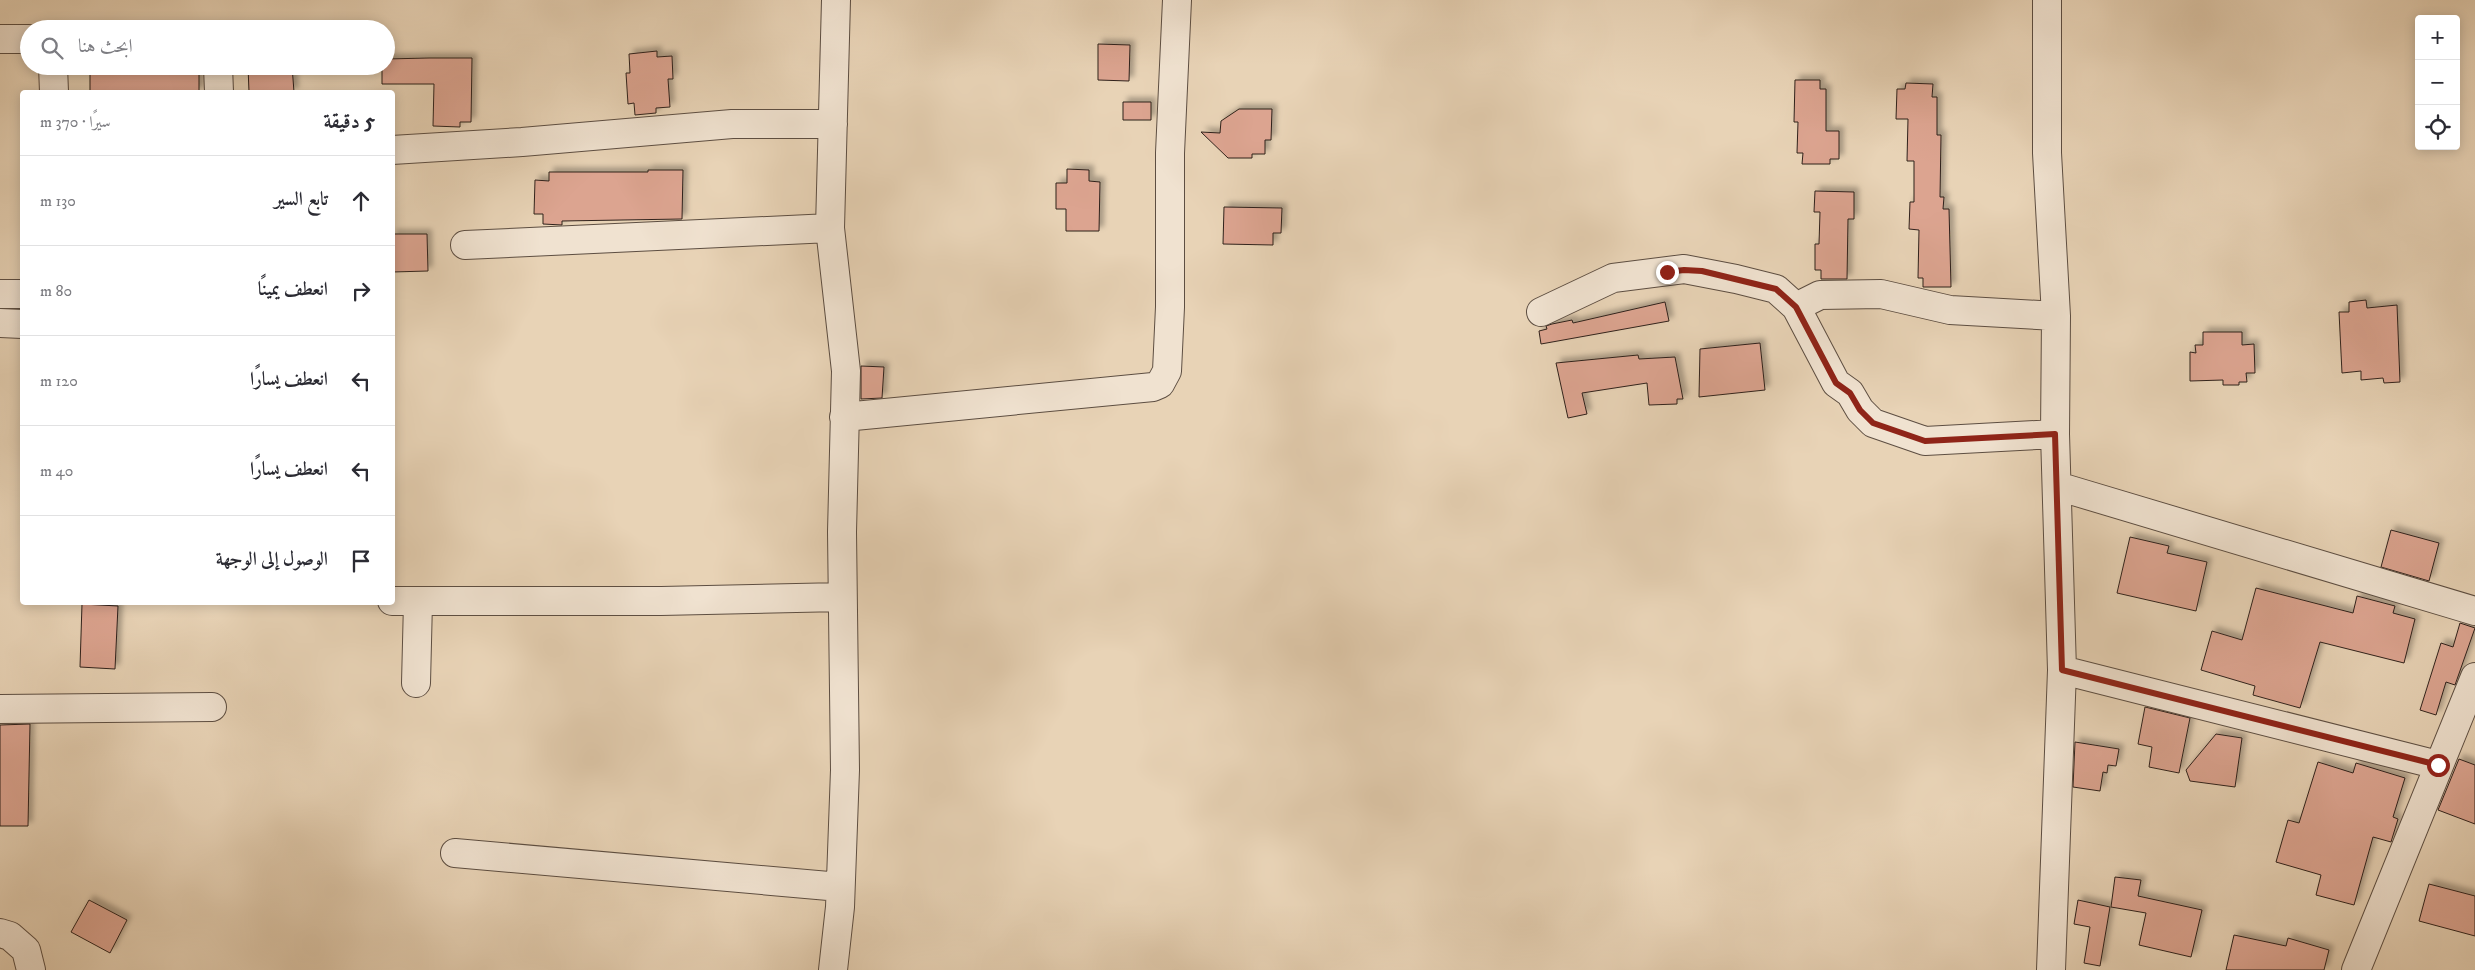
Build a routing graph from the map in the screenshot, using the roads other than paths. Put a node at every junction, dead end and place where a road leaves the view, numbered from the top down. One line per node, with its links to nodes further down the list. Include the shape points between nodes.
1 (836, 0): 10 (street)
2 (1177, 0): 21 (street, via 1170,152 1170,308 1164,378 1153,386)
3 (2047, 0): 18 (street, via 2047,152)
4 (20, 39): 5 (street)
5 (0, 40)
6 (53, 75): 8 (street)
7 (218, 75): 9 (street)
8 (54, 90)
9 (219, 90)
10 (832, 124): 11 (street, via 732,124); 12 (street)
11 (395, 150)
12 (830, 228): 13 (street); 21 (street, via 846,371)
13 (465, 246)
14 (0, 294): 15 (street)
15 (20, 294)
16 (1796, 307): 17 (street, via 1776,289 1702,271 1684,270 1613,278); 18 (street, via 1820,295 1882,294 1950,310); 22 (street, via 1836,383 1850,393 1873,423 1925,441)
17 (1541, 312)
18 (2056, 316): 22 (street)
19 (0, 323): 20 (street)
20 (20, 324)
21 (844, 417): 24 (street)
22 (2055, 434): 23 (street)
23 (2057, 486): 26 (street); 27 (street)
24 (842, 597): 25 (street); 34 (street, via 845,770)
25 (405, 602): 29 (street)
26 (2475, 611)
27 (2062, 670): 32 (street); 38 (street)
28 (2475, 677): 32 (street)
29 (416, 683)
30 (212, 707): 31 (street)
31 (0, 708)
32 (2438, 765): 39 (street)
33 (455, 853): 34 (street)
34 (840, 887): 37 (street)
35 (0, 932): 36 (street, via 26,950)
36 (31, 970)
37 (833, 970)
38 (2052, 970)
39 (2356, 970)

